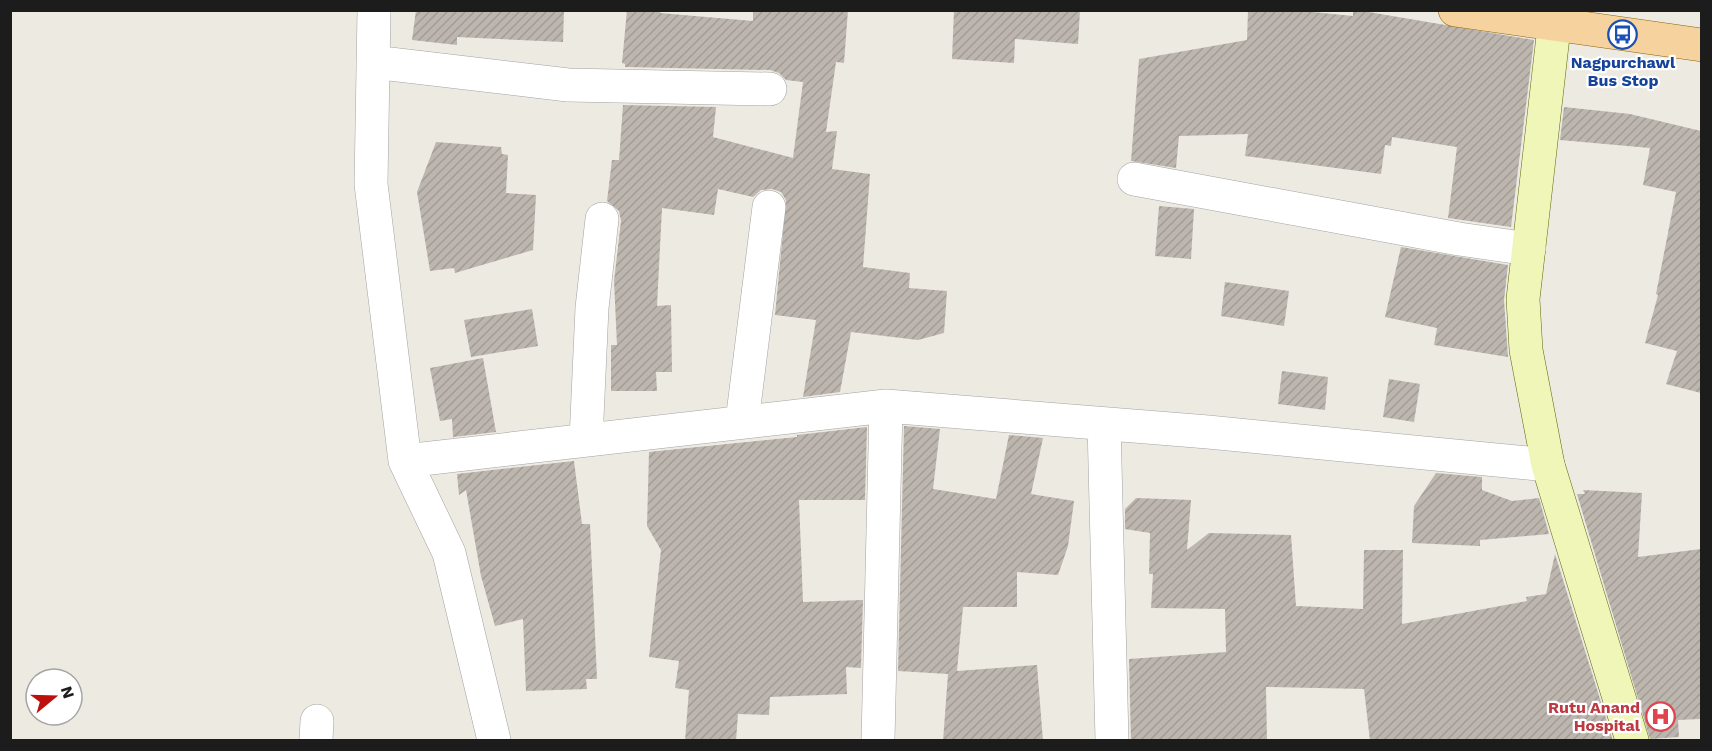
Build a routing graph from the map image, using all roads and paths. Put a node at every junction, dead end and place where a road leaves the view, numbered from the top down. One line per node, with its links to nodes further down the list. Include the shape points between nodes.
1 (375, 10): 5 (street)
2 (1455, 10): 3 (main road)
3 (1555, 18): 4 (main road); 10 (street)
4 (1701, 45)
5 (373, 62): 6 (street, via 568,85); 15 (street, via 370,184)
6 (770, 89)
7 (1134, 179): 10 (street)
8 (769, 207): 12 (street)
9 (602, 219): 14 (street, via 592,308)
10 (1529, 249): 16 (street, via 1523,299 1526,350)
11 (886, 406): 12 (street); 13 (street); 18 (street)
12 (742, 422): 14 (street)
13 (1104, 424): 16 (street); 19 (street)
14 (586, 440): 15 (street)
15 (405, 461): 17 (street, via 449,553)
16 (1548, 465): 20 (street)
17 (494, 741)
18 (878, 741)
19 (1112, 741)
20 (1632, 741)

